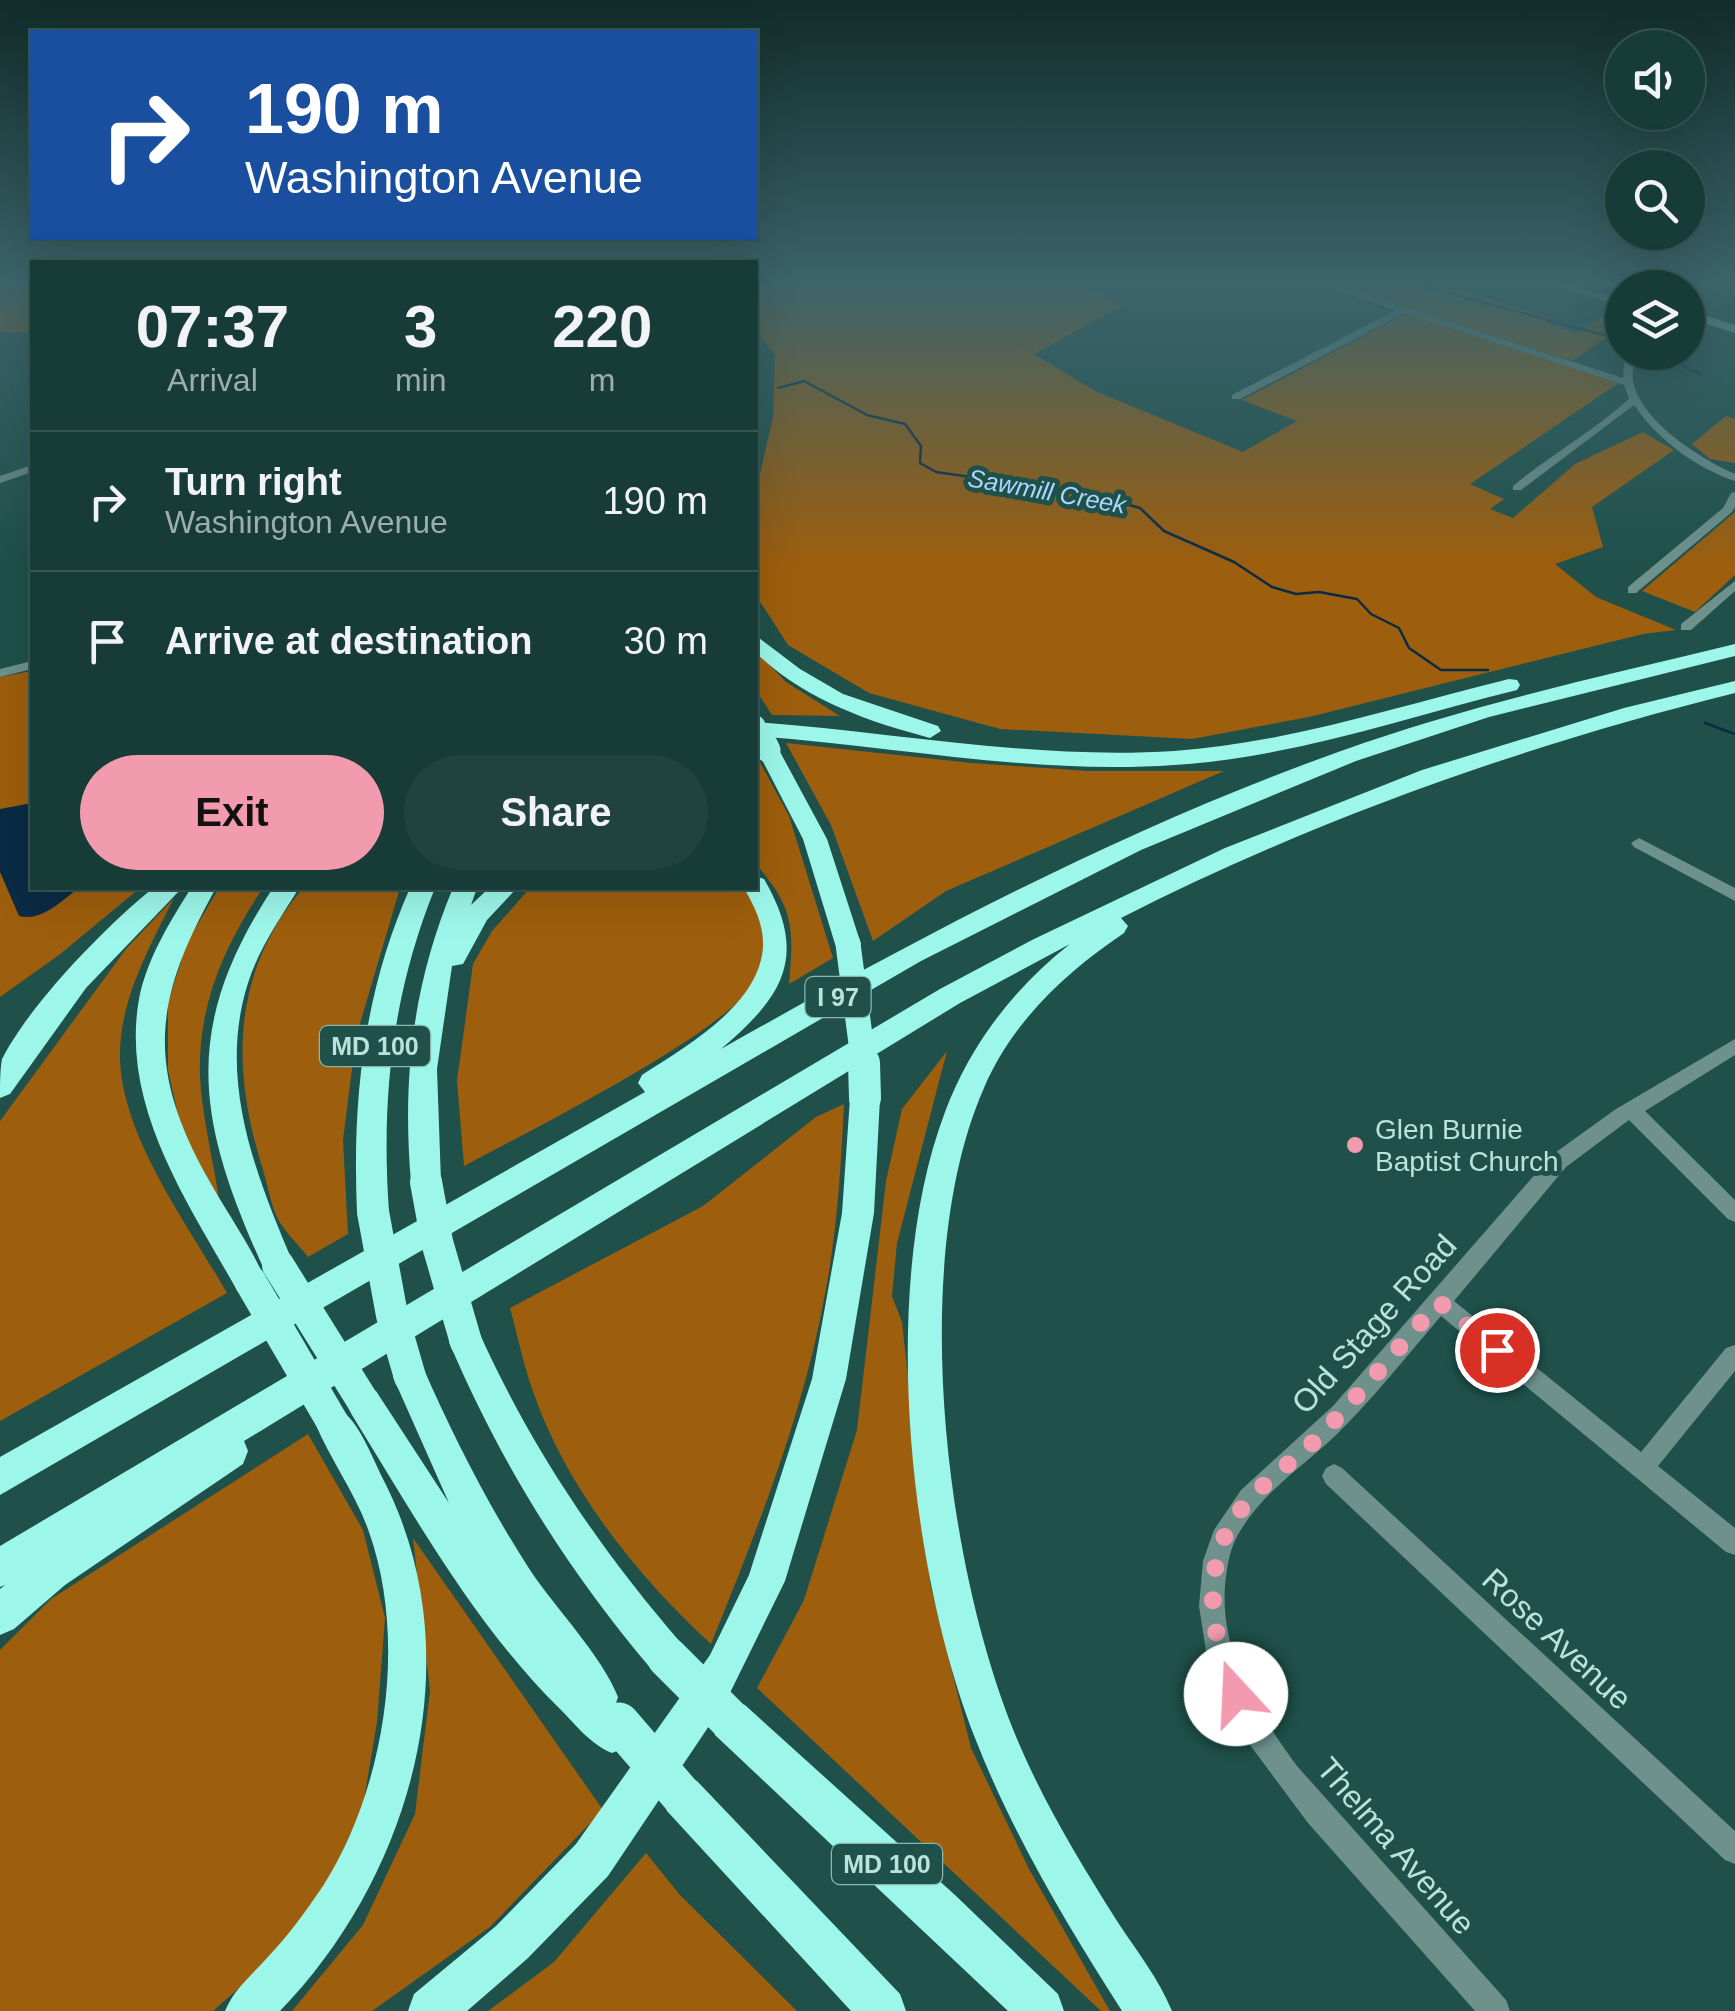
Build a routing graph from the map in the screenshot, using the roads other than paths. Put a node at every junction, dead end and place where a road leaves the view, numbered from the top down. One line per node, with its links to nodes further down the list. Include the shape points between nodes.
1 (1269, 380): 5 (street)
2 (1618, 380): 4 (street)
3 (1628, 380): 4 (street)
4 (1628, 383): 6 (street)
5 (1236, 397)
6 (1635, 399): 8 (street, via 1698,460); 10 (street)
7 (30, 469): 9 (street)
8 (1735, 478)
9 (0, 480)
10 (1517, 488)
11 (1735, 495): 13 (street, via 1728,510)
12 (1735, 585): 14 (street)
13 (1632, 590)
14 (1686, 626)
15 (1735, 639): 22 (highway, via 1526,681 1283,744)
16 (758, 643): 22 (highway, via 809,684 900,724)
17 (1735, 650): 43 (highway, I 97, via 1482,712 1348,756 1132,844 912,954)
18 (30, 666): 19 (street)
19 (0, 673)
20 (1735, 688): 23 (highway, I 97, via 1522,744)
21 (760, 735): 22 (highway); 54 (highway, bridge, via 815,839 848,944 863,1039 858,1214 829,1379 766,1581 724,1670 592,1860 512,1942)
22 (1119, 760)
23 (1294, 826): 37 (highway, I 97, via 1012,962); 57 (highway, via 1091,940 1036,988 994,1041 958,1114 929,1267 930,1417 952,1580 970,1657 1019,1795 1056,1866)
24 (1640, 843): 32 (street)
25 (167, 890): 34 (highway, via 72,982)
26 (202, 890): 39 (highway, via 159,974 150,1014 152,1085 180,1157)
27 (285, 890): 39 (highway, via 244,953 222,1034 228,1135)
28 (421, 890): 51 (highway, MD 100, bridge, via 394,958 368,1114 373,1212 392,1316 434,1438 493,1551)
29 (463, 890): 35 (highway, MD 100, via 430,996)
30 (502, 890): 35 (highway, via 478,914 451,963)
31 (758, 890): 43 (highway, via 776,927 771,970 720,1036)
32 (1735, 895)
33 (1735, 1046): 36 (street, Old Stage Road)
34 (0, 1086)
35 (420, 1100): 56 (highway, MD 100, bridge, via 440,1258 466,1342 503,1427 548,1504 620,1605 667,1657)
36 (1632, 1110): 38 (street); 40 (street, Old Stage Road, via 1560,1161)
37 (596, 1209): 48 (highway, I 97); 49 (highway, via 109,1530)
38 (1735, 1214)
39 (264, 1273): 42 (highway, bridge)
40 (1439, 1302): 44 (street); 50 (street, Old Stage Road, via 1226,1529 1214,1563 1214,1618 1223,1666)
41 (1734, 1354): 44 (street)
42 (348, 1413): 51 (highway, via 554,1674); 53 (highway, via 393,1548 406,1650 395,1770 374,1834 341,1900 292,1969)
43 (107, 1416): 46 (highway, I 97)
44 (1642, 1468): 47 (street)
45 (1334, 1476): 52 (street, Rose Avenue)
46 (0, 1477)
47 (1735, 1544)
48 (0, 1568)
49 (0, 1616)
50 (1250, 1724): 58 (street, Thelma Avenue, via 1334,1832)
51 (615, 1728): 55 (highway, bridge)
52 (1735, 1850)
53 (248, 2011)
54 (431, 2011)
55 (883, 2011)
56 (1041, 2011)
57 (1150, 2011)
58 (1494, 2011)

